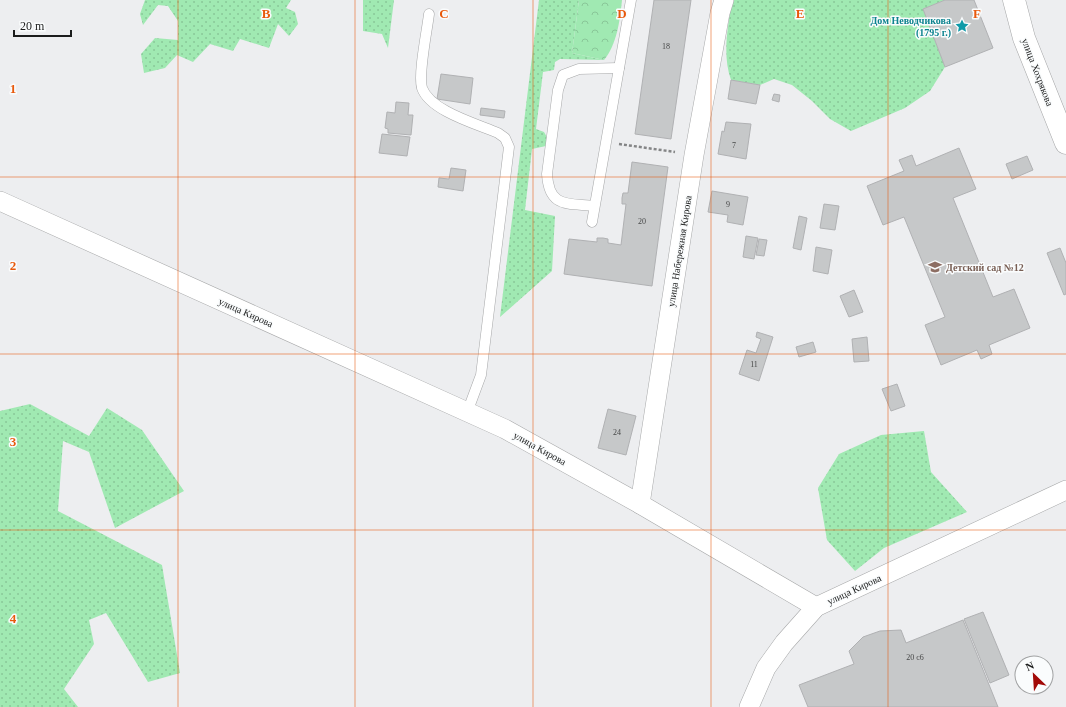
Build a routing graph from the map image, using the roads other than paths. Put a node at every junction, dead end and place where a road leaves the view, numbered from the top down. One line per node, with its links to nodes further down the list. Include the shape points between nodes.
1 (631, 0): 5 (lane)
2 (724, 0): 12 (street, улица Набережная Кирова, via 694,155)
3 (1014, 0): 6 (main road, улица Хохрякова, via 1024,38)
4 (429, 14): 10 (lane, via 422,75 422,88 428,98 440,108 498,133 505,138 509,147 481,375)
5 (619, 68): 8 (lane); 8 (lane, via 579,69 564,75 558,90 547,174 548,188 560,202)
6 (1066, 143)
7 (0, 201): 10 (street, улица Кирова, via 371,369)
8 (594, 206): 9 (lane)
9 (592, 222)
10 (468, 410): 12 (street, улица Кирова)
11 (1066, 490): 13 (street, улица Кирова)
12 (640, 504): 13 (street, улица Кирова)
13 (816, 607): 14 (street, via 766,668)
14 (749, 707)

